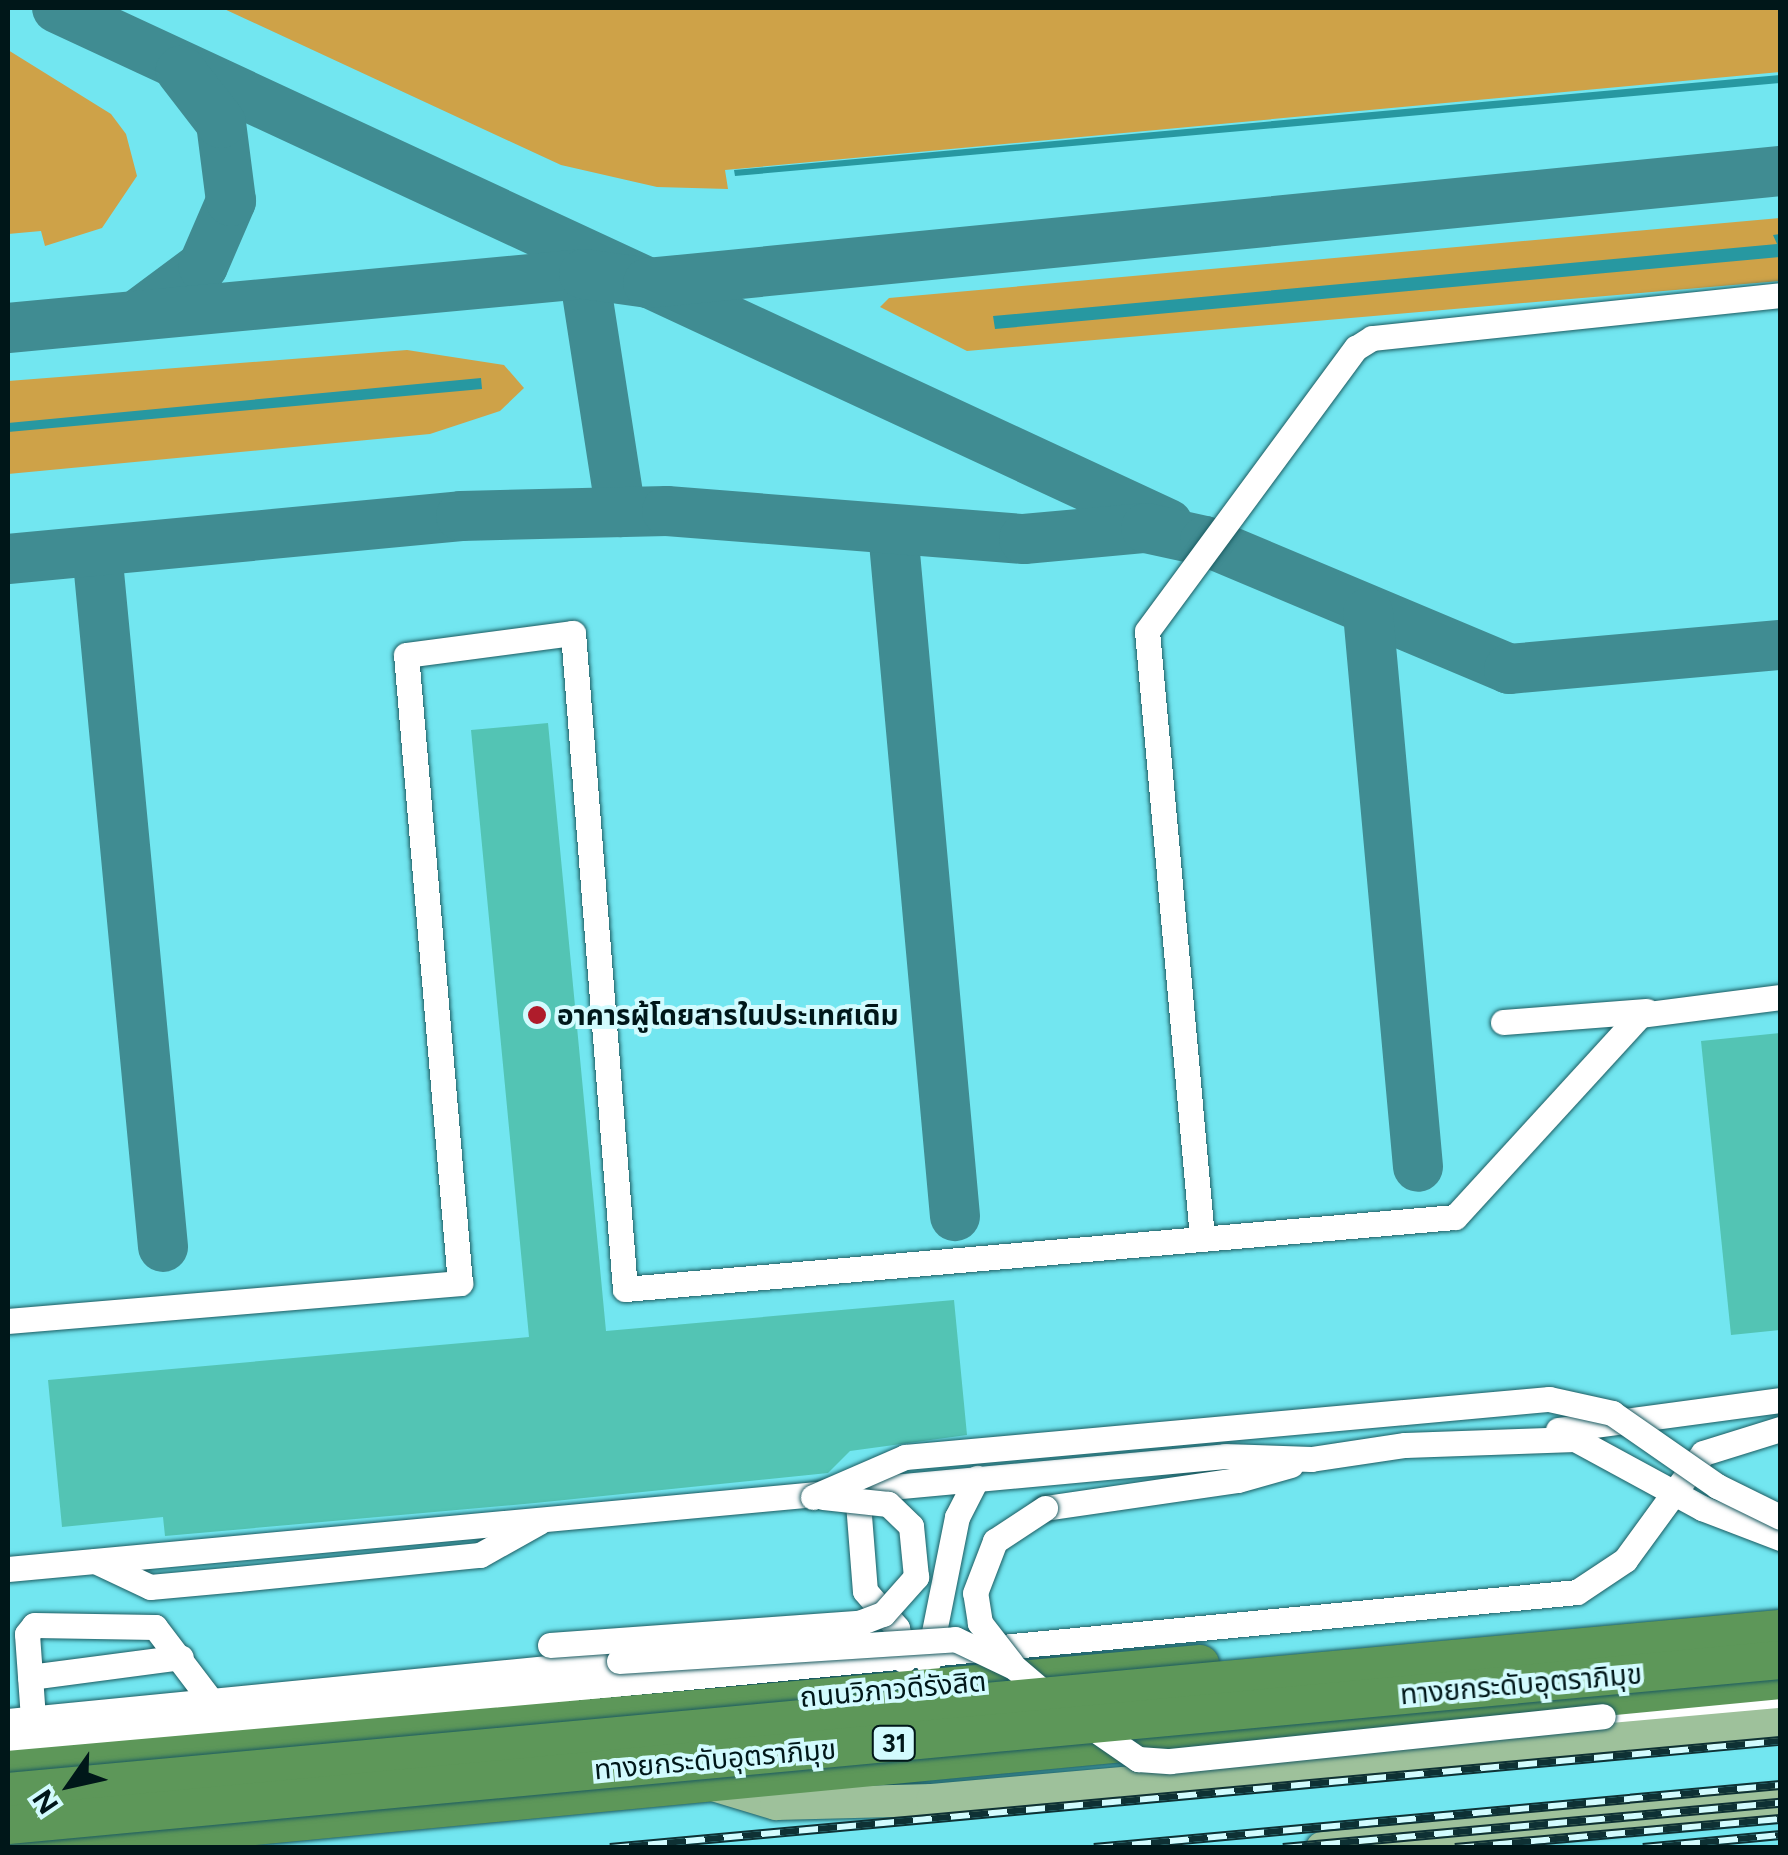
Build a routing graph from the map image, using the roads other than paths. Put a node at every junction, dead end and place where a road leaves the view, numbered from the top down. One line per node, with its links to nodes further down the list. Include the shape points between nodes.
1 (1780, 295): 5 (lane, via 1372,338 1356,348 1147,631)
2 (1780, 997): 3 (lane)
3 (1647, 1011): 4 (lane); 5 (lane, via 1455,1217)
4 (1503, 1022)
5 (1202, 1237): 6 (lane, via 625,1288 574,633 406,655 460,1283)
6 (8, 1322)
7 (1780, 1400): 9 (lane)
8 (1780, 1428): 13 (lane, via 1722,1441)
9 (1500, 1444): 10 (lane, via 1405,1445); 13 (lane, via 1575,1438)
10 (1311, 1458): 11 (lane, via 1225,1456); 23 (lane, bridge, via 1238,1480 1045,1508 996,1541 975,1594 980,1623)
11 (977, 1478): 12 (lane); 24 (lane, via 958,1516)
12 (857, 1490): 17 (lane); 24 (lane, via 865,1592 897,1628)
13 (1672, 1491): 16 (lane); 24 (lane, via 1624,1560 1577,1592)
14 (812, 1497): 15 (lane, bridge, via 905,1457 1549,1400 1612,1413 1717,1486); 17 (lane, via 538,1522 480,1554 238,1580 150,1587); 26 (lane, bridge, via 888,1504 910,1526 916,1577 883,1614 859,1623 550,1645)
15 (1780, 1517)
16 (1780, 1538)
17 (95, 1561): 18 (lane)
18 (8, 1570)
19 (1780, 1620): 24 (highway, ถนนวิภาวดีรังสิต / 31)
20 (1780, 1629): 36 (highway, ทางยกระดับอุตราภิมุข / 31, bridge)
21 (181, 1657): 25 (lane); 25 (lane, via 148,1625 34,1625); 28 (lane)
22 (1780, 1660): 38 (highway, ทางยกระดับอุตราภิมุข / 31, bridge)
23 (1014, 1667): 26 (lane, bridge, via 956,1639); 29 (lane, bridge, via 1138,1759 1314,1749)
24 (918, 1668): 31 (lane); 34 (highway, ถนนวิภาวดีรังสิต / 31)
25 (30, 1677): 30 (lane)
26 (475, 1677): 28 (lane)
27 (1780, 1680): 35 (highway, 31)
28 (212, 1702): 31 (lane, via 117,1711)
29 (1780, 1702)
30 (20, 1720): 31 (lane)
31 (95, 1723): 33 (lane, via 70,1736)
32 (1780, 1724): 35 (main road, via 932,1800 776,1804)
33 (8, 1742)
34 (8, 1770)
35 (716, 1786): 40 (highway, 31)
36 (8, 1792)
37 (1780, 1802): 39 (main road)
38 (8, 1825)
39 (1534, 1837): 41 (main road)
40 (24, 1848)
41 (1322, 1848)

